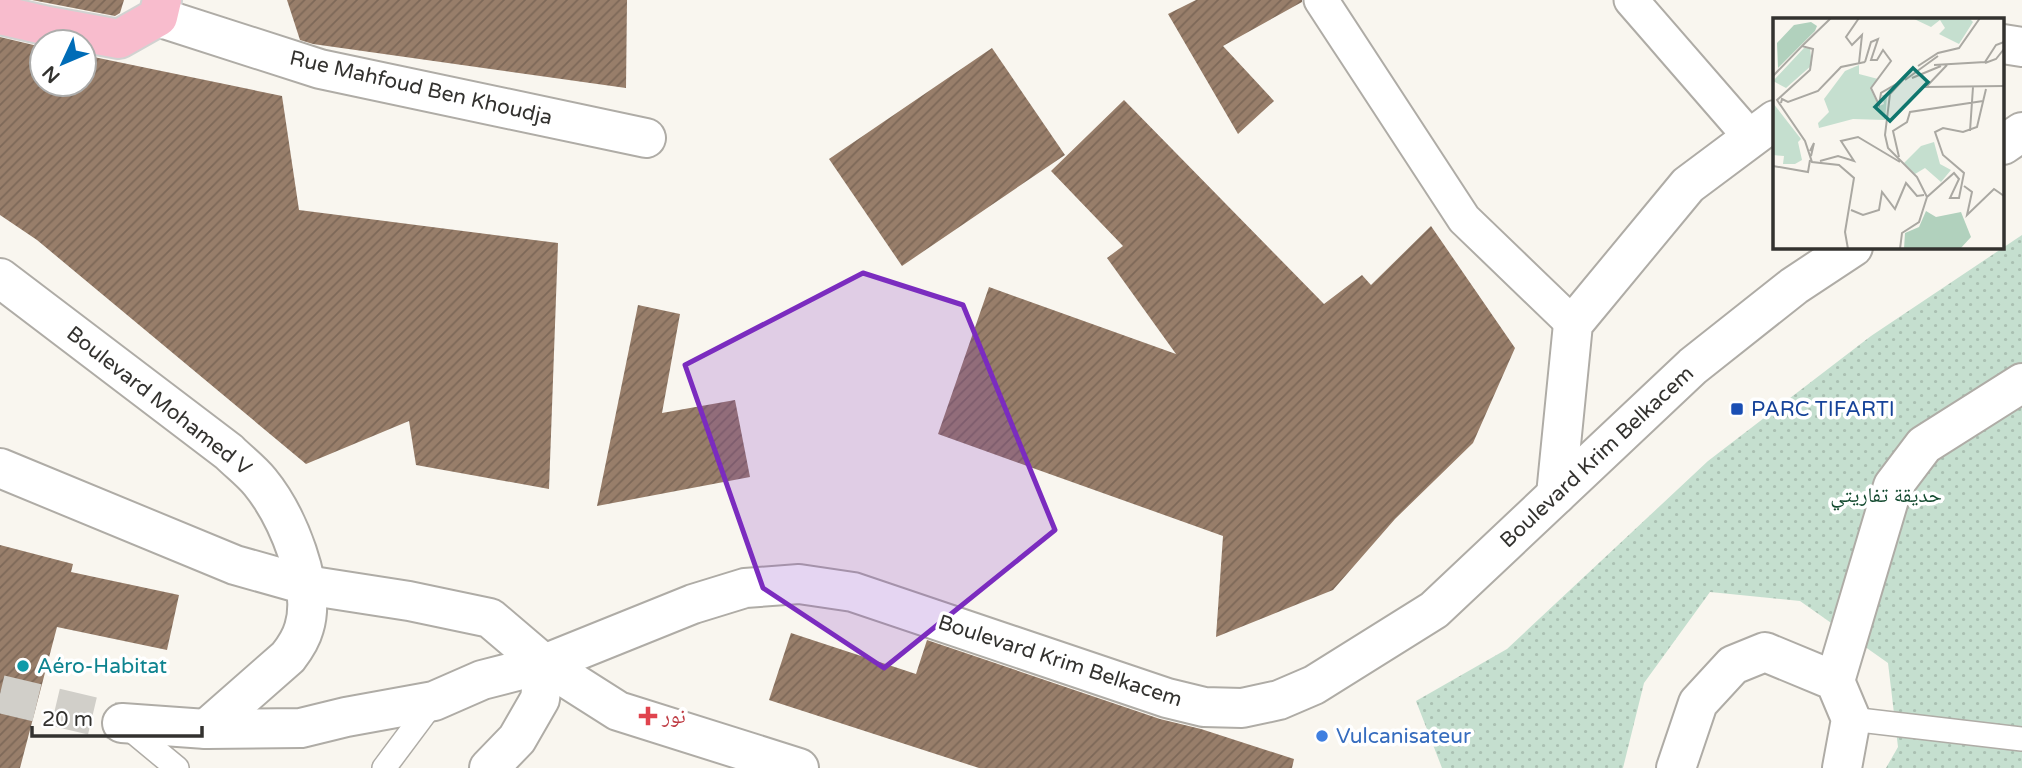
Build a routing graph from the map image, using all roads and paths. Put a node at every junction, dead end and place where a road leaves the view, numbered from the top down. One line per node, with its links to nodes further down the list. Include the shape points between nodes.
1 (1321, 0): 13 (street, via 1464,219)
2 (1631, 0): 7 (street)
3 (160, 8): 4 (main road, via 119,39); 9 (main road, Rue Mahfoud Ben Khoudja, via 320,69)
4 (0, 15)
5 (2004, 44): 6 (main road)
6 (2022, 47)
7 (1763, 129): 13 (main road, via 1688,185)
8 (2022, 133): 10 (main road)
9 (646, 138)
10 (2004, 144)
11 (1851, 248): 16 (main road, Boulevard Krim Belkacem, via 1794,286 1693,366)
12 (0, 278): 17 (main road, Boulevard Mohamed V, via 229,452 260,481 283,518)
13 (1573, 324): 16 (main road)
14 (2022, 383): 19 (main road, via 1923,445 1893,486)
15 (0, 468): 17 (main road, via 235,565)
16 (1556, 495): 18 (main road, Boulevard Krim Belkacem, via 1434,610 1314,685 1279,700 1242,708 1204,707 1167,698 853,592 799,584 745,588 693,604)
17 (306, 585): 18 (main road, via 490,618); 23 (main road, via 307,610 298,643)
18 (544, 664): 20 (main road, Boulevard Krim Belkacem, via 482,680); 27 (main road, via 540,699 517,739); 28 (main road, via 618,711)
19 (1835, 681): 21 (main road); 29 (main road, via 1765,652 1733,666 1698,703)
20 (434, 701): 23 (main road, Boulevard Krim Belkacem, via 301,728); 26 (lane)
21 (1851, 719): 24 (lane); 30 (main road)
22 (122, 723): 23 (main road, Boulevard Krim Belkacem); 25 (lane)
23 (206, 729)
24 (2022, 739)
25 (177, 768)
26 (384, 768)
27 (489, 768)
28 (799, 768)
29 (1676, 768)
30 (1842, 768)

